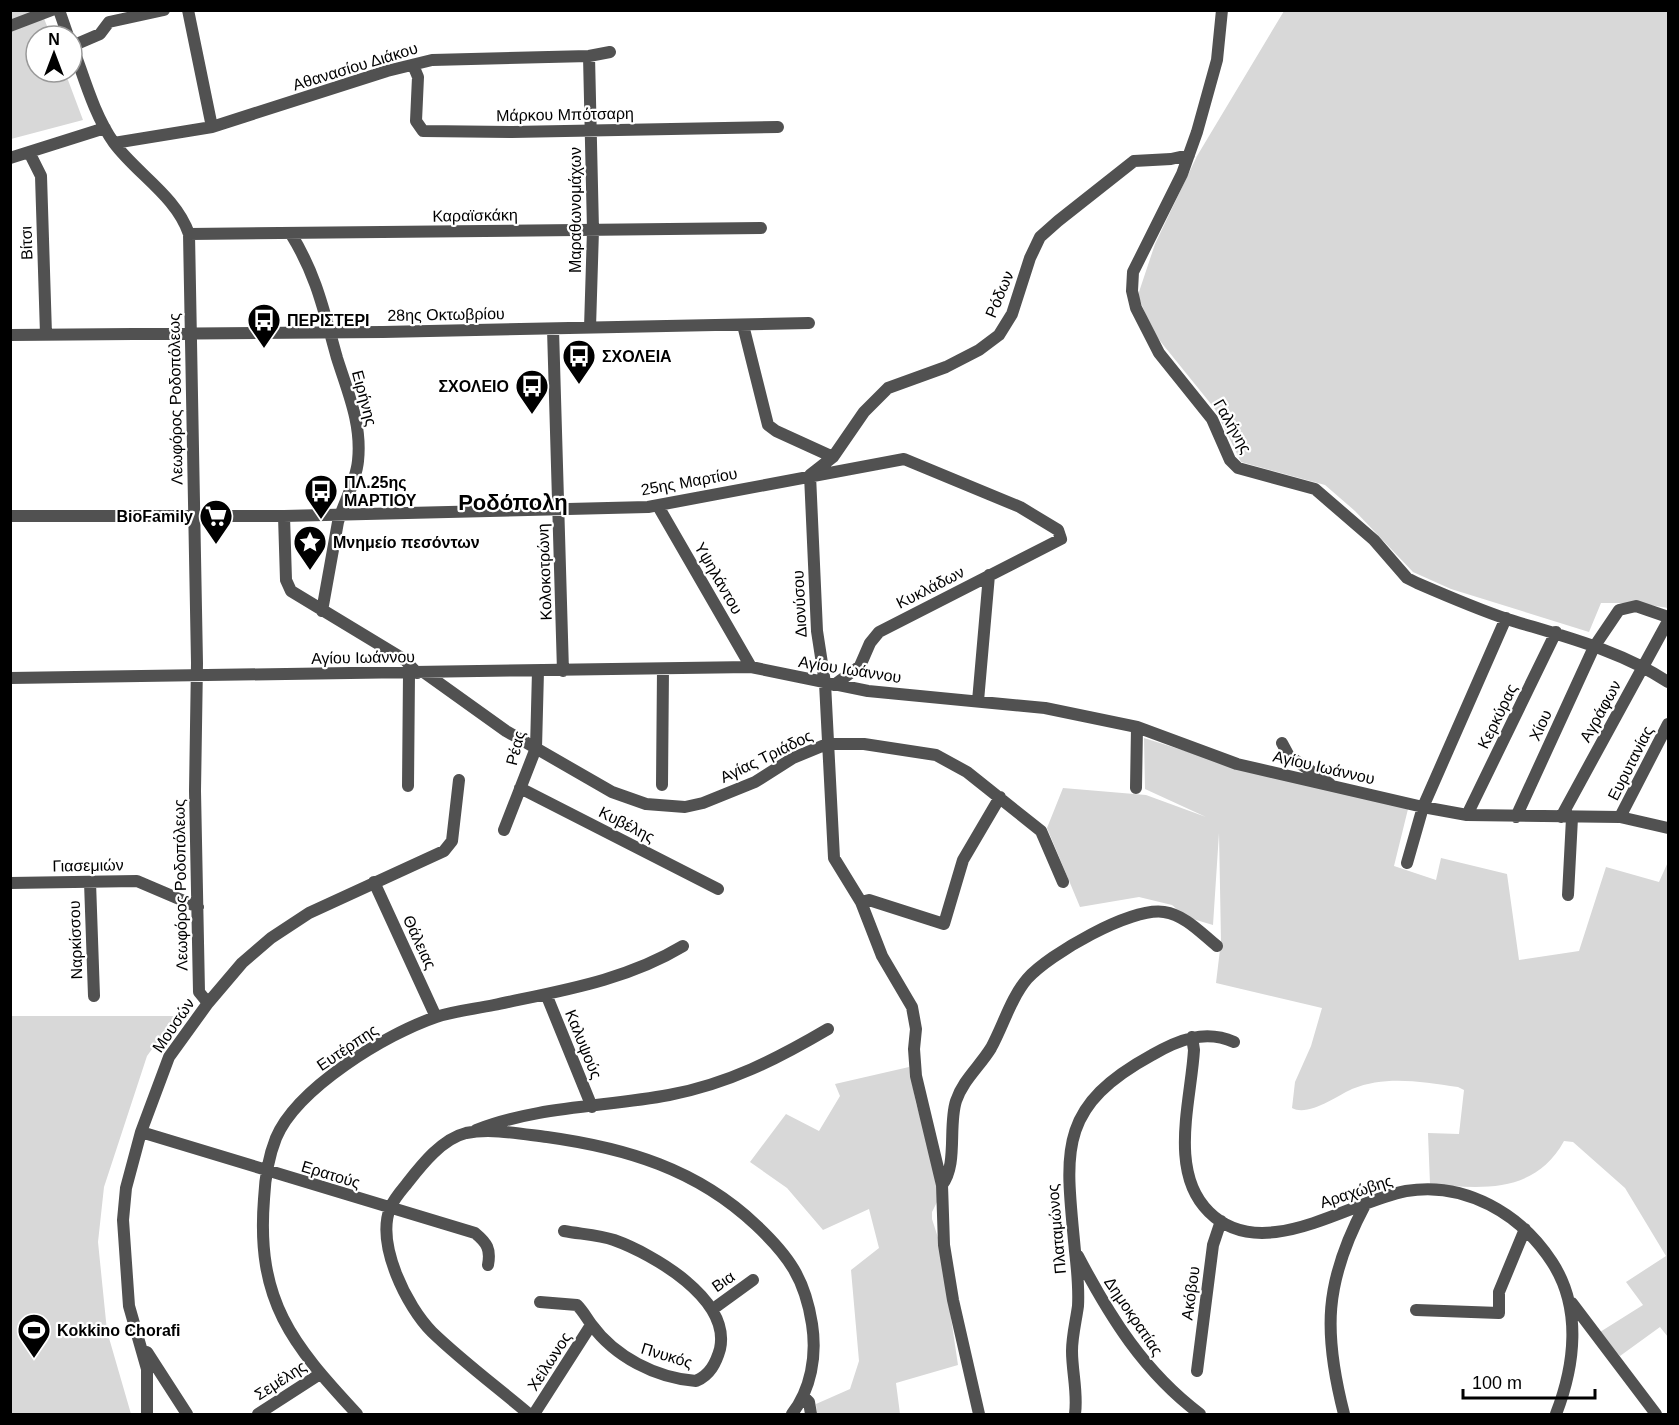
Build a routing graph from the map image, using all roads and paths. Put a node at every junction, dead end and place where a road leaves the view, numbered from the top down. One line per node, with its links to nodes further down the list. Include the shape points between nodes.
1 (52, 10): 5 (street)
2 (164, 10): 6 (street, via 109,22 100,34)
3 (188, 10): 11 (street)
4 (1222, 10): 17 (street, via 1213,77)
5 (10, 26)
6 (84, 41)
7 (610, 52): 8 (street, Αθανασίου Διάκου)
8 (589, 56): 9 (street, Αθανασίου Διάκου, via 432,60); 14 (street, Μαραθωνομάχων)
9 (413, 65): 11 (street, Αθανασίου Διάκου); 14 (street, Μάρκου Μπότσαρη, via 418,76 416,121 423,130)
10 (84, 76): 13 (street, Λεωφόρος Ροδοπόλεως)
11 (212, 127): 15 (street, Αθανασίου Διάκου)
12 (778, 127): 14 (street, Μάρκου Μπότσαρη)
13 (105, 128): 15 (street, Λεωφόρος Ροδοπόλεως); 16 (street)
14 (591, 131): 20 (street, Μαραθωνομάχων)
15 (114, 143): 21 (street, Λεωφόρος Ροδοπόλεως, via 178,212)
16 (30, 154): 18 (street); 29 (street, Βίτσι, via 41,176)
17 (1189, 155): 31 (street, Ρόδων, via 1134,161 1058,221 1040,237 1012,314 999,335 946,368 888,388 864,412); 42 (street, Γαλήνης, via 1133,272 1132,291 1151,339 1212,419 1230,460 1238,468 1262,477 1315,489 1374,540 1407,578)
18 (10, 158)
19 (761, 228): 20 (street, Καραϊσκάκη)
20 (593, 230): 22 (street, Καραϊσκάκη); 25 (street, Μαραθωνομάχων)
21 (189, 234): 22 (street, Καραϊσκάκη); 27 (street, Λεωφόρος Ροδοπόλεως)
22 (291, 234): 28 (street, Ειρήνης, via 315,277)
23 (809, 323): 24 (street, 28ης Οκτωβρίου)
24 (743, 325): 25 (street, 28ης Οκτωβρίου); 31 (street, via 768,425)
25 (591, 328): 26 (street, 28ης Οκτωβρίου)
26 (553, 329): 28 (street, 28ης Οκτωβρίου); 34 (street, Κολοκοτρώνη)
27 (190, 333): 28 (street, 28ης Οκτωβρίου); 29 (street, 28ης Οκτωβρίου); 38 (street, Λεωφόρος Ροδοπόλεως)
28 (330, 333): 35 (street, Ειρήνης, via 352,399 359,435 358,463 345,510)
29 (46, 334): 30 (street, 28ης Οκτωβρίου)
30 (10, 335)
31 (833, 457): 32 (street, Ρόδων)
32 (810, 476): 33 (street, 25ης Μαρτίου); 39 (street, 25ης Μαρτίου, via 904,459 1049,522); 55 (street, Διονύσου, via 816,631)
33 (658, 506): 34 (street, 25ης Μαρτίου); 47 (street, Υψηλάντου)
34 (559, 510): 35 (street, 25ης Μαρτίου); 50 (street, Κολοκοτρώνη)
35 (340, 514): 37 (street, 25ης Μαρτίου); 41 (street, Ειρήνης)
36 (10, 516): 38 (street, 25ης Μαρτίου)
37 (284, 516): 38 (street, 25ης Μαρτίου); 41 (street, via 288,586)
38 (193, 517): 52 (street, Λεωφόρος Ροδοπόλεως)
39 (1061, 539): 40 (street, Κυκλάδων)
40 (989, 575): 55 (street, Κυκλάδων, via 879,632 860,666); 56 (street)
41 (322, 611): 51 (street, via 405,660)
42 (1506, 618): 44 (street, Γαλήνης); 69 (street)
43 (1668, 619): 45 (street, Χίου, via 1636,606 1619,610); 46 (street, Αγράφων)
44 (1556, 632): 45 (street, Γαλήνης); 70 (street, Κερκύρας)
45 (1594, 647): 46 (street, Γαλήνης); 71 (street, Χίου)
46 (1644, 666): 54 (street, Γαλήνης); 73 (street, Αγράφων)
47 (751, 667): 48 (street, Αγίου Ιωάννου); 55 (street, Αγίου Ιωάννου)
48 (663, 669): 50 (street, Αγίου Ιωάννου); 63 (street)
49 (537, 671): 50 (street, Αγίου Ιωάννου); 51 (street, Αγίου Ιωάννου); 61 (street, Ρέας)
50 (563, 671)
51 (417, 673): 52 (street, Αγίου Ιωάννου); 61 (street, Αγίας Τριάδος); 65 (street)
52 (197, 675): 53 (street, Αγίου Ιωάννου); 84 (street, Λεωφόρος Ροδοπόλεως)
53 (10, 678)
54 (1668, 682)
55 (829, 684): 56 (street, Αγίου Ιωάννου); 60 (street, Διονύσου)
56 (978, 701): 58 (street, Αγίου Ιωάννου, via 1045,708)
57 (1668, 724): 72 (street, Ευρυτανίας)
58 (1137, 727): 64 (street, Αγίου Ιωάννου, via 1237,764); 67 (street)
59 (1282, 743): 64 (street, via 1289,756)
60 (827, 744): 61 (street, Αγίας Τριάδος, via 740,789 685,807 646,804 612,792); 68 (street, Αγίας Τριάδος, via 864,744 936,755); 83 (street, Διονύσου, via 834,858)
61 (536, 748): 66 (street, Ρέας)
62 (459, 780): 78 (street, Μουσών, via 452,841 444,851)
63 (662, 785)
64 (1330, 785): 69 (street, Αγίου Ιωάννου)
65 (408, 786)
66 (520, 788): 75 (street, Ρέας); 81 (street, Κυβέλης)
67 (1136, 788)
68 (1000, 797): 79 (street, Αγίας Τριάδος, via 1041,831); 83 (street, via 963,860 944,924 869,900)
69 (1423, 807): 70 (street, Αγίου Ιωάννου); 76 (street)
70 (1467, 814): 71 (street, Αγίου Ιωάννου)
71 (1516, 817): 73 (street, Αγίου Ιωάννου)
72 (1620, 817): 73 (street, Αγίου Ιωάννου); 74 (street, Αγίου Ιωάννου)
73 (1567, 818): 82 (street, Αγράφων)
74 (1668, 828)
75 (504, 830)
76 (1407, 863)
77 (90, 882): 80 (street, Γιασεμιών); 84 (street, Γιασεμιών, via 137,881); 88 (street, Ναρκίσσου)
78 (374, 882): 89 (street, Μουσών, via 309,913 272,938 242,963); 90 (street, Θάλειας)
79 (1063, 882)
80 (10, 883)
81 (718, 890)
82 (1568, 895)
83 (861, 902): 98 (street, Διονύσου, via 882,956 912,1007 917,1084)
84 (198, 907): 89 (street, Λεωφόρος Ροδοπόλεως, via 199,992)
85 (682, 946): 87 (street, Ευτέρπης, via 645,967)
86 (1217, 946): 98 (street, via 1179,917 1148,912 1083,938 1039,969 1027,980 989,1050 962,1087 952,1115 948,1177)
87 (546, 994): 90 (street, Ευτέρπης); 94 (street, Καλυψούς)
88 (94, 996)
89 (207, 1003): 95 (street, Μουσών, via 169,1057)
90 (436, 1017): 97 (street, Ευτέρπης, via 386,1040 333,1074 292,1111 277,1136)
91 (828, 1029): 94 (street, via 774,1061 722,1082)
92 (1192, 1037): 93 (street, Πλαταμώνος, via 1214,1035); 101 (street, Αραχώβης, via 1186,1163 1200,1200); 104 (street, Πλαταμώνος, via 1166,1047 1117,1076 1099,1091 1082,1116 1071,1148 1068,1173)
93 (1234, 1042)
94 (592, 1107): 96 (street, via 518,1116)
95 (141, 1132): 97 (street, Ερατούς); 112 (street, Μουσών, via 126,1188 123,1221 129,1306)
96 (466, 1133): 100 (street, via 425,1161); 115 (street, via 541,1137 637,1154 702,1183 740,1209 784,1254 804,1288 814,1356)
97 (266, 1171): 100 (street, Ερατούς); 114 (street, Ευτέρπης, via 261,1243 268,1279 292,1338)
98 (942, 1185): 125 (street, via 944,1245)
99 (1365, 1205): 101 (street, Αραχώβης, via 1275,1233 1244,1230); 102 (street, Αραχώβης, via 1408,1191 1449,1191 1488,1204); 127 (street, via 1347,1237 1332,1287 1330,1331 1334,1374)
100 (390, 1209): 105 (street, Ερατούς, via 475,1233 486,1242); 121 (street, via 387,1230 391,1260 408,1300 431,1331)
101 (1221, 1221): 113 (street, Ακόβου, via 1213,1245)
102 (1526, 1229): 108 (street, Αραχώβης, via 1557,1270); 110 (street, via 1500,1289 1499,1313)
103 (564, 1231): 109 (street, Πνυκός, via 614,1240 655,1261 686,1280)
104 (1076, 1252): 116 (street, Πλαταμώνος, via 1078,1304 1072,1350); 126 (street, Δημοκρατίας, via 1109,1314 1137,1354)
105 (488, 1265)
106 (753, 1280): 109 (street, Βια)
107 (540, 1302): 111 (street, Πνυκός, via 577,1305)
108 (1571, 1302): 128 (street, Αραχώβης, via 1571,1351); 129 (street)
109 (712, 1309): 111 (street, Πνυκός, via 721,1334 720,1349 709,1373 696,1381 664,1375 628,1360)
110 (1416, 1310)
111 (591, 1325): 122 (street, Χείλωνος)
112 (152, 1368): 117 (street); 118 (street, Μουσών)
113 (1197, 1371)
114 (320, 1374): 119 (street, Σεμέλης); 120 (street, Ευτέρπης)
115 (803, 1396): 123 (street); 124 (street, via 809,1402)
116 (1078, 1412)
117 (147, 1414)
118 (187, 1414)
119 (258, 1414)
120 (357, 1414)
121 (529, 1414)
122 (534, 1414)
123 (792, 1414)
124 (811, 1414)
125 (979, 1414)
126 (1200, 1414)
127 (1344, 1414)
128 (1556, 1414)
129 (1656, 1414)

